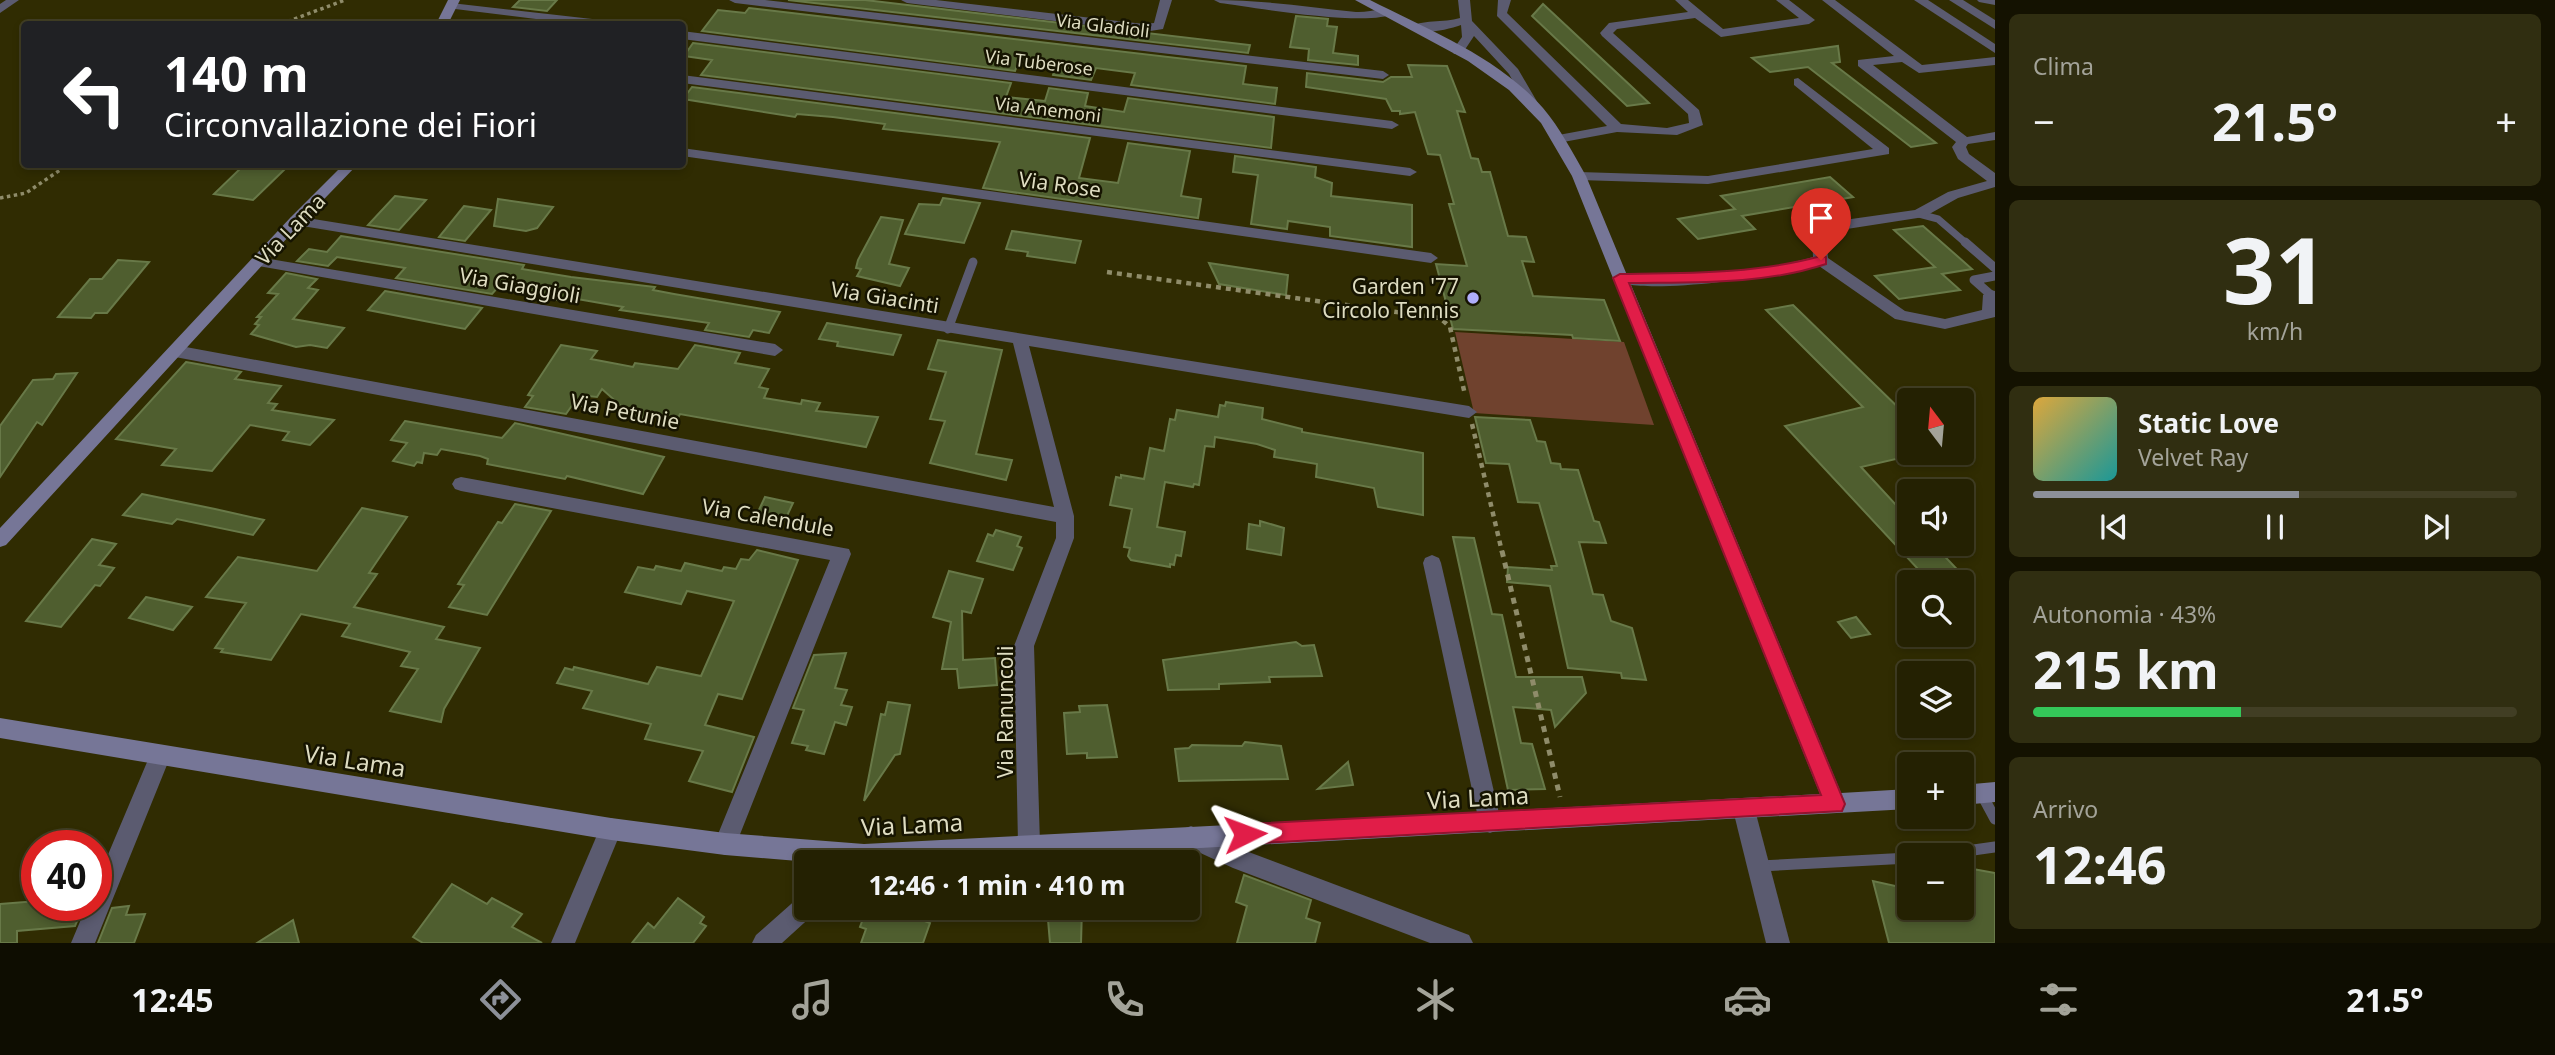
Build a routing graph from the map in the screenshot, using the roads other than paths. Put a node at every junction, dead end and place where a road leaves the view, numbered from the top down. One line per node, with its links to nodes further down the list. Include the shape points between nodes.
1 (13, 0): 16 (street)
2 (735, 0): 29 (street, Via Gladioli)
3 (907, 0): 4 (street, via 1144,28 1159,26)
4 (1166, 0)
5 (1220, 0): 17 (street, via 1362,16)
6 (1361, 0): 17 (street)
7 (1464, 0): 19 (street)
8 (1505, 0): 34 (street, via 1501,14)
9 (1681, 0): 18 (street)
10 (1782, 0): 18 (street, via 1809,20 1721,33)
11 (1828, 0): 27 (street)
12 (1920, 0): 25 (street)
13 (1989, 2): 15 (street)
14 (452, 3): 20 (street); 21 (street)
15 (1960, 3): 22 (street)
16 (0, 10)
17 (1387, 13): 23 (street)
18 (1697, 14): 34 (street, via 1612,26 1606,33 1694,113 1696,125 1663,132)
19 (1465, 20): 23 (street); 26 (street, via 1468,37); 32 (street, via 1514,72)
20 (443, 21)
21 (580, 21)
22 (1995, 25)
23 (1414, 28): 26 (street)
24 (686, 36): 33 (street, Via Tuberose)
25 (1995, 49)
26 (1458, 51): 32 (street, via 1501,77)
27 (1904, 58): 28 (street, via 1919,69); 37 (street, via 1862,63)
28 (1995, 61)
29 (1383, 75)
30 (686, 80): 40 (street, Via Anemoni)
31 (1798, 82): 41 (street, via 1884,151 1708,180)
32 (1534, 105): 36 (street)
33 (1392, 125)
34 (1617, 128): 36 (street)
35 (1995, 136): 37 (street)
36 (1558, 139): 41 (street)
37 (1964, 141): 42 (street, via 1959,147 1963,156)
38 (686, 153): 45 (street, Via Rose)
39 (348, 168): 44 (street, Via Lama)
40 (1410, 173)
41 (1580, 176): 51 (street)
42 (1995, 182): 43 (street, via 1953,195)
43 (1919, 214): 46 (street, via 1830,227 1819,234); 49 (lane, via 1938,219)
44 (295, 221): 47 (street, Via Lama); 53 (street, Via Giacinti)
45 (1431, 258)
46 (1821, 260): 51 (street, via 1803,267 1710,277); 52 (street, via 1900,315 1945,324 1990,313)
47 (258, 261): 55 (street, Via Giaggioli); 56 (street, Via Lama)
48 (973, 262): 53 (lane)
49 (1995, 268)
50 (1995, 276): 52 (lane, via 1974,280)
51 (1620, 278): 66 (street)
52 (1991, 295)
53 (948, 329): 54 (street, Via Giacinti)
54 (1020, 341): 57 (street, Via Giacinti); 59 (street, Via Ranuncoli)
55 (775, 350)
56 (175, 351): 59 (street, Via Petunie); 60 (street, Via Lama)
57 (1469, 412)
58 (461, 484): 72 (street, Via Calendule, via 842,554)
59 (1065, 516): 73 (street, Via Ranuncoli, via 1065,538 1024,646)
60 (0, 540)
61 (1432, 563): 69 (street)
62 (0, 728): 63 (street, Via Lama)
63 (160, 755): 70 (street, Via Lama); 81 (street)
64 (1979, 794): 68 (lane)
65 (1897, 800): 66 (street, Via Lama)
66 (1835, 804): 67 (street, Via Lama)
67 (1744, 810): 69 (street, Via Lama); 79 (street)
68 (1995, 819)
69 (1490, 822): 71 (street, Via Lama)
70 (611, 829): 72 (street, Via Lama); 82 (street)
71 (1191, 836): 73 (street, Via Lama); 84 (street, via 1233,857)
72 (725, 844): 77 (street, Via Lama)
73 (1029, 844): 75 (street, Via Lama)
74 (1995, 847): 76 (lane)
75 (961, 850)
76 (1974, 851)
77 (794, 852)
78 (1897, 859): 79 (lane)
79 (1759, 866): 85 (street)
80 (794, 916): 83 (street)
81 (83, 943)
82 (563, 943)
83 (764, 943)
84 (1461, 943)
85 (1778, 943)

